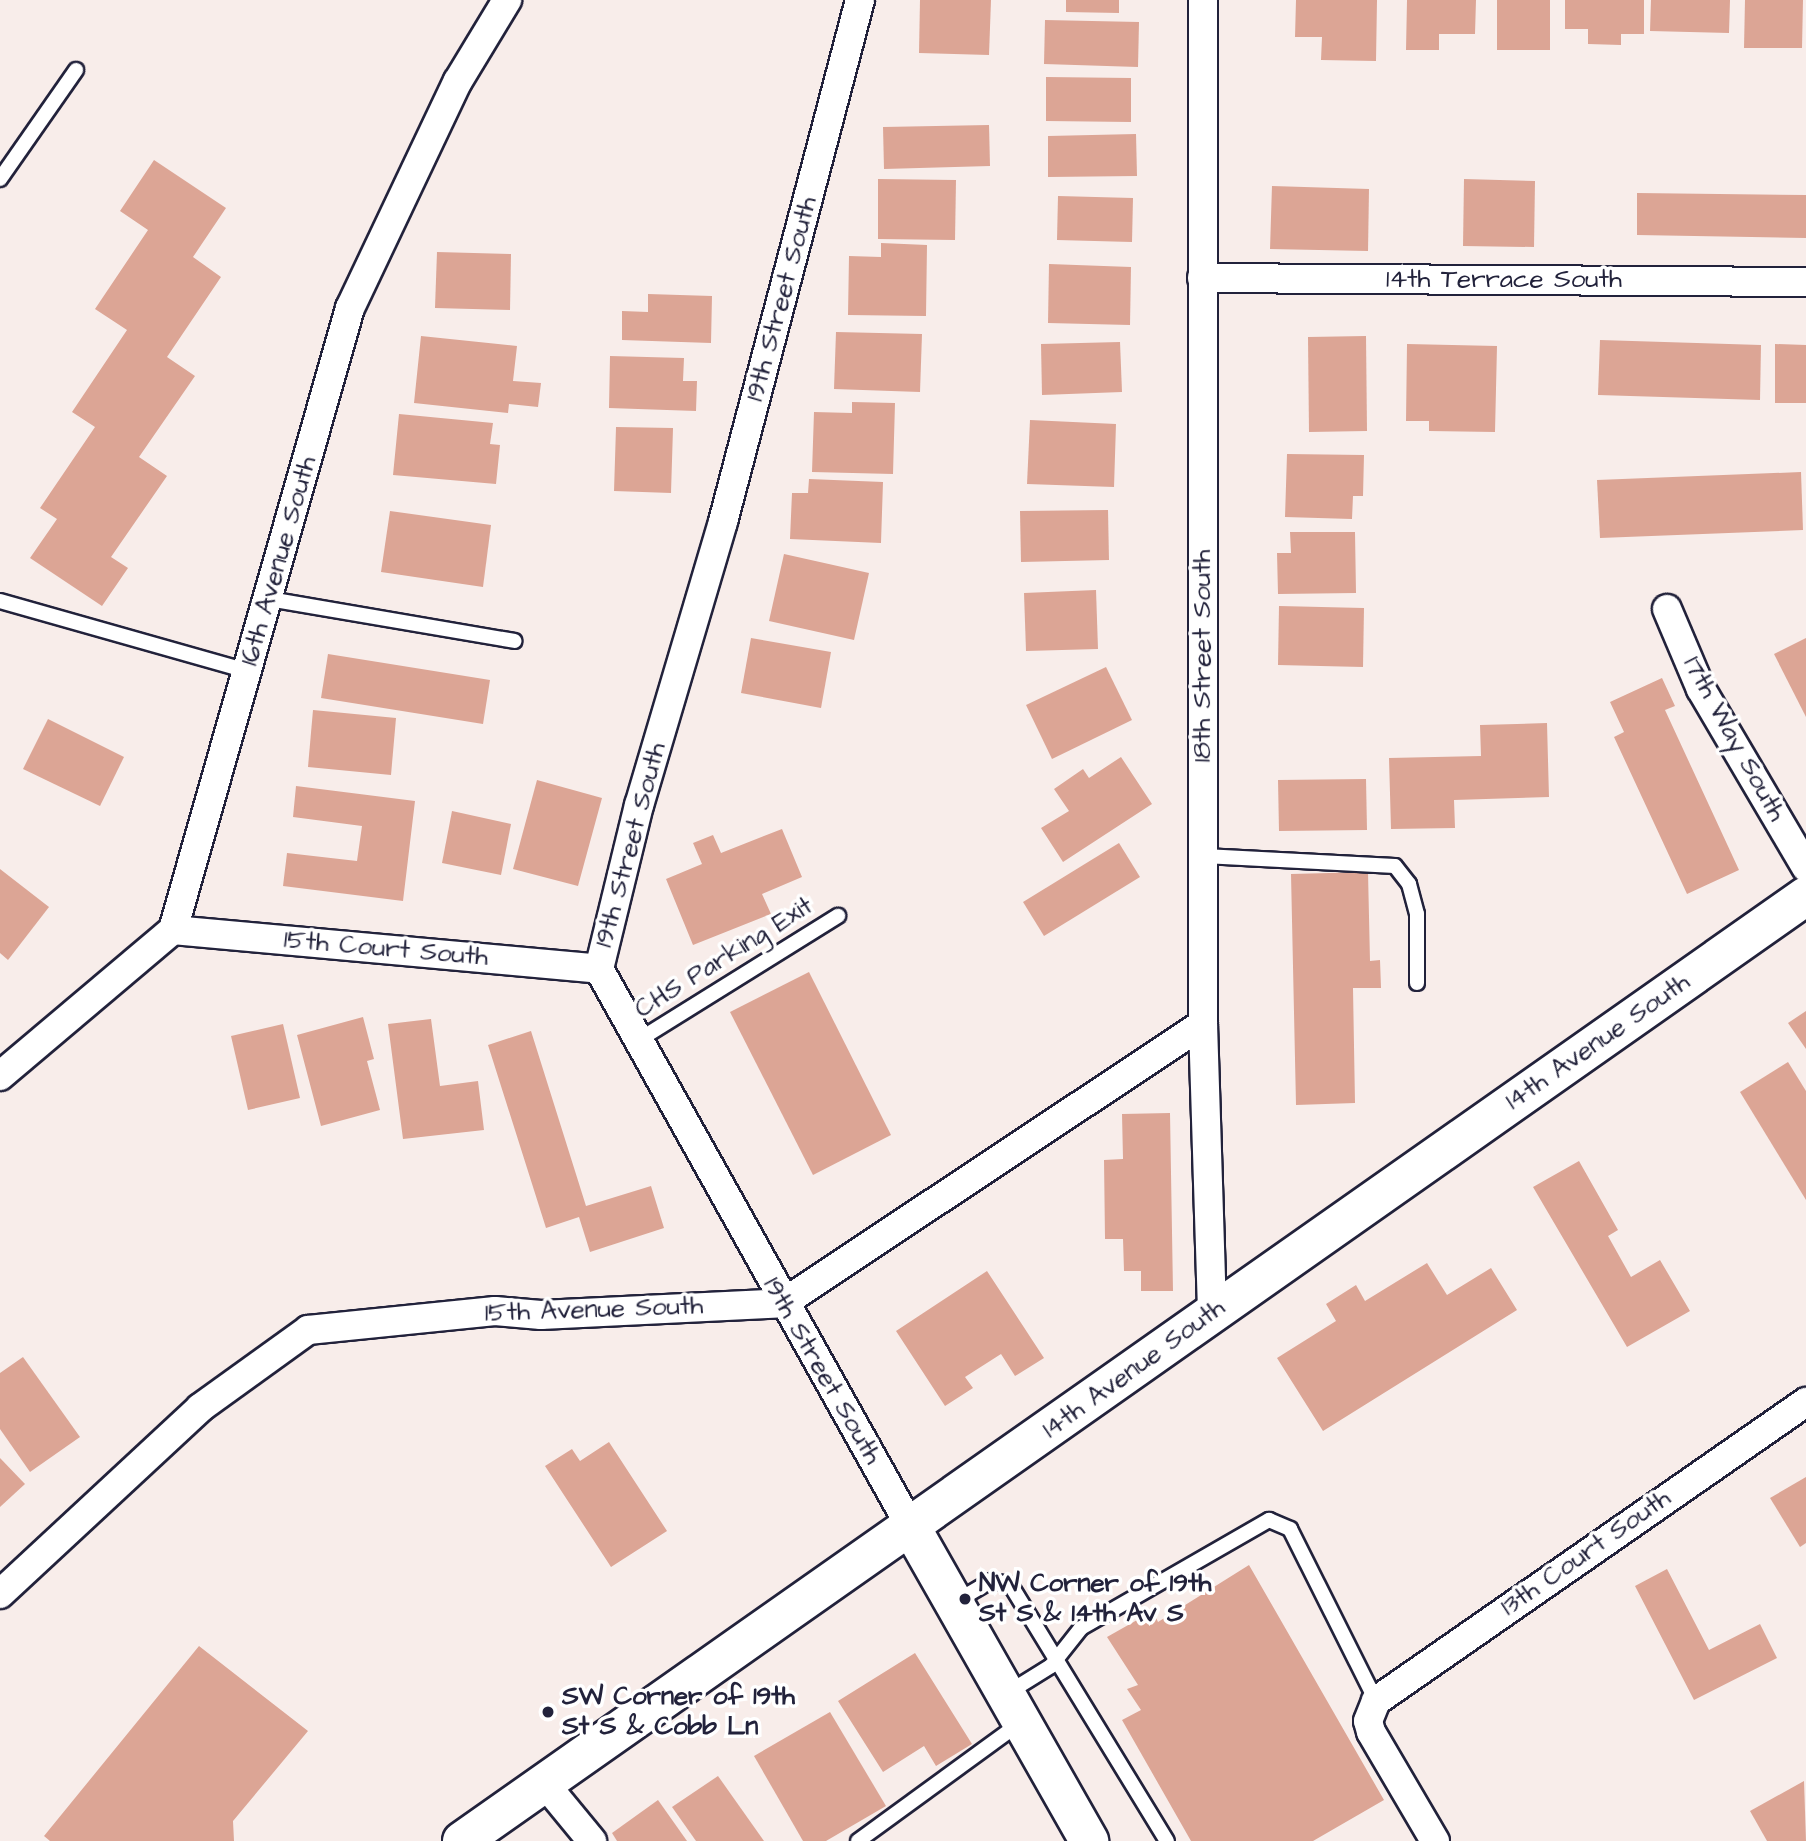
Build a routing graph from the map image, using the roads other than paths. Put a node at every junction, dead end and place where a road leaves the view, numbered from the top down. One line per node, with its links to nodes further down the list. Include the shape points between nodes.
1 (507, 0): 8 (street, 16th Avenue South, via 458,80 350,308)
2 (860, 0): 18 (street, 19th Street South, via 723,522 639,805)
3 (1203, 0): 6 (street, 18th Street South)
4 (76, 70): 5 (lane)
5 (0, 179)
6 (1202, 278): 7 (street, 14th Terrace South); 13 (street, 18th Street South)
7 (1806, 282)
8 (269, 600): 11 (lane); 12 (street, 16th Avenue South)
9 (0, 601): 12 (lane)
10 (1667, 609): 14 (street, 17th Way South, via 1701,689)
11 (514, 641)
12 (248, 671): 17 (street, 16th Avenue South)
13 (1204, 856): 19 (lane, via 1395,866 1409,884 1417,914); 20 (street, 18th Street South)
14 (1806, 867)
15 (1806, 897): 24 (street, 14th Avenue South)
16 (838, 916): 21 (lane, CHS Parking Exit)
17 (173, 930): 18 (street, 15th Court South); 22 (street)
18 (598, 969): 21 (street, 19th Street South)
19 (1417, 983)
20 (1203, 1024): 23 (street); 24 (street, 18th Street South)
21 (637, 1041): 23 (street, 19th Street South)
22 (0, 1076)
23 (783, 1303): 26 (street, 19th Street South); 27 (street, 15th Avenue South, via 541,1315 495,1311 307,1330 200,1408)
24 (1212, 1312): 26 (street, 14th Avenue South)
25 (1806, 1402): 30 (street, 13th Court South)
26 (912, 1529): 28 (street, 19th Street South); 32 (street, 14th Avenue South)
27 (0, 1594)
28 (954, 1603): 29 (lane, via 991,1581 1010,1584); 31 (street, 19th Street South)
29 (1057, 1659): 30 (lane, via 1081,1628 1269,1520 1290,1529); 31 (lane); 37 (lane)
30 (1373, 1706): 38 (street, via 1371,1732)
31 (1014, 1709): 33 (lane); 36 (street, 19th Street South)
32 (545, 1784): 34 (street, 14th Avenue South); 35 (street)
33 (860, 1840)
34 (462, 1841)
35 (592, 1841)
36 (1089, 1841)
37 (1167, 1841)
38 (1436, 1841)

